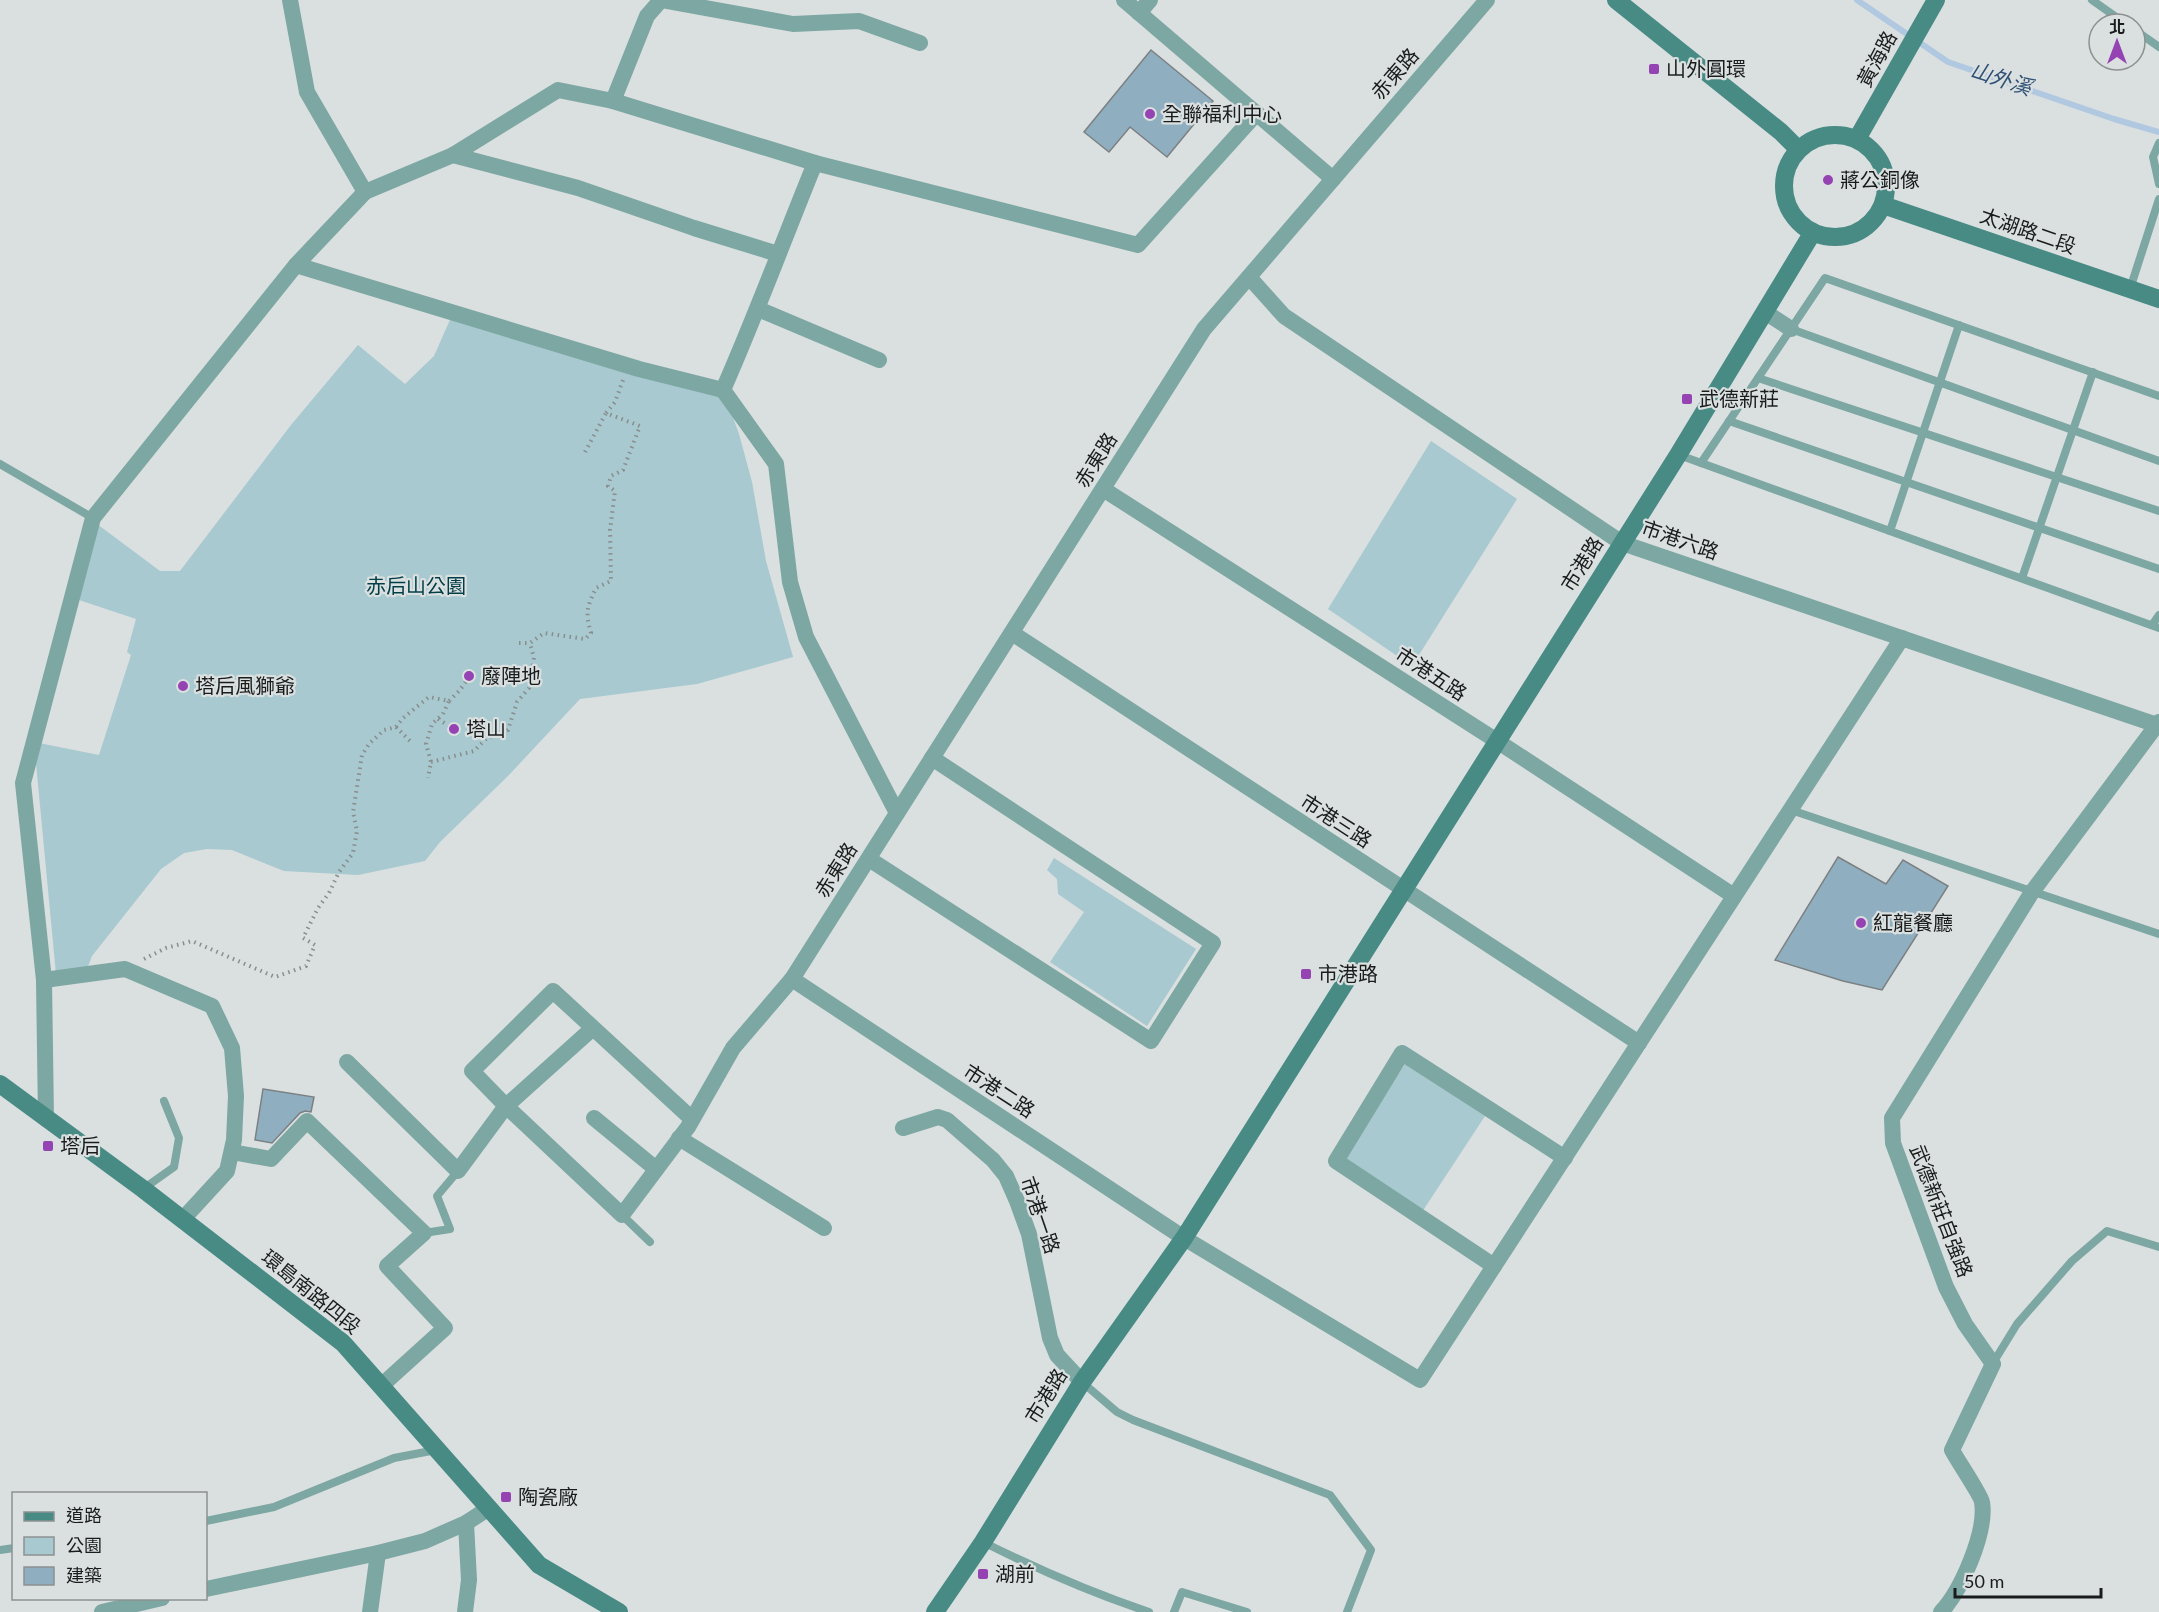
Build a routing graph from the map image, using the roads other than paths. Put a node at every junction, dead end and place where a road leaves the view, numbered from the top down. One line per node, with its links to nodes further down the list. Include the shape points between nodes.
1 (290, 0): 20 (street, via 307,92)
2 (661, 0): 10 (street, via 793,24 859,21); 11 (street, via 647,16)
3 (1124, 0): 8 (street)
4 (1487, 0): 18 (street, 赤東路)
5 (1616, 0): 15 (street)
6 (1936, 0): 13 (street, 黃海路)
7 (2092, 0): 9 (lane)
8 (1144, 6): 12 (street)
9 (2109, 12)
10 (920, 43)
11 (613, 101): 16 (street, via 558,90); 17 (street)
12 (1257, 113): 17 (street, via 1138,245); 18 (street)
13 (1857, 140): 15 (street, via 1826,135); 22 (street, via 1880,160 1886,190)
14 (2159, 143): 19 (lane, via 2153,158)
15 (1798, 149): 23 (street, via 1788,163 1784,195 1799,223)
16 (453, 155): 20 (street); 24 (street, via 578,188)
17 (815, 163): 24 (street)
18 (1333, 179): 26 (street, 赤東路)
19 (2159, 184)
20 (365, 192): 25 (street)
21 (2159, 199): 27 (lane)
22 (1883, 205): 23 (street, via 1862,230 1829,237); 27 (street, 太湖路二段)
23 (1813, 232): 30 (street, 市港路)
24 (778, 254): 29 (street)
25 (296, 265): 37 (street, via 628,366); 50 (street)
26 (1249, 277): 48 (street, 赤東路, via 1204,329); 53 (street, 市港六路, via 1284,316)
27 (2130, 289): 28 (street, 太湖路二段)
28 (2159, 299)
29 (758, 309): 33 (street); 37 (street)
30 (1765, 312): 32 (street); 42 (street, 市港路)
31 (1959, 325): 32 (lane, via 1825,278); 34 (lane); 36 (lane)
32 (1791, 329): 35 (lane); 36 (lane)
33 (879, 360)
34 (2092, 372): 38 (lane); 40 (lane)
35 (1758, 378): 39 (lane); 41 (lane)
36 (1940, 382): 40 (lane); 41 (lane)
37 (723, 390): 64 (street, via 776,464 790,582 806,637)
38 (2159, 396)
39 (1729, 421): 44 (lane); 47 (lane)
40 (2073, 430): 43 (lane); 46 (lane)
41 (1923, 432): 46 (lane); 47 (lane)
42 (1678, 454): 44 (lane); 53 (street, 市港路)
43 (2159, 461)
44 (1701, 463): 52 (lane)
45 (0, 464): 50 (lane)
46 (2056, 477): 49 (lane); 51 (lane)
47 (1906, 482): 51 (lane); 52 (lane)
48 (1103, 489): 58 (street, 赤東路); 61 (street, 市港五路)
49 (2159, 511)
50 (93, 518): 71 (street, via 23,783)
51 (2039, 528): 54 (lane); 55 (lane)
52 (1890, 531): 55 (lane)
53 (1622, 543): 59 (street, 市港六路); 61 (street, 市港路)
54 (2159, 569)
55 (2022, 578): 57 (lane)
56 (2159, 615): 57 (lane)
57 (2156, 626)
58 (1012, 633): 62 (street, 赤東路); 66 (street, 市港三路)
59 (1902, 638): 60 (street, 市港六路); 63 (street)
60 (2158, 724): 67 (street, 武德新莊自強路)
61 (1497, 741): 66 (street, 市港路); 68 (street, 市港五路)
62 (932, 758): 64 (street, 赤東路); 65 (street, via 1213,943 1151,1041)
63 (1791, 810): 67 (lane); 68 (street)
64 (897, 813): 65 (street, 赤東路)
65 (868, 858): 70 (street, 赤東路)
66 (1403, 890): 73 (street, 市港三路); 92 (street, 市港路)
67 (2032, 892): 69 (lane); 96 (street, 武德新莊自強路, via 1892,1118 1893,1143 1946,1287 1965,1324)
68 (1734, 897): 73 (street)
69 (2159, 934)
70 (792, 979): 80 (street, 赤東路, via 733,1048); 92 (street, 市港二路)
71 (44, 980): 79 (street); 83 (street, via 124,969 212,1006 232,1048 237,1096)
72 (593, 1028): 77 (street); 77 (street, via 553,991 472,1071); 80 (street)
73 (1639, 1043): 84 (street)
74 (347, 1062): 86 (street)
75 (0, 1084): 79 (street, 環島南路四段)
76 (164, 1101): 87 (lane, via 179,1138 174,1167)
77 (506, 1106): 86 (street); 88 (street)
78 (594, 1118): 85 (street)
79 (46, 1119): 87 (street, 環島南路四段)
80 (692, 1119): 82 (street, 赤東路)
81 (903, 1128): 97 (street, 市港一路, via 938,1117 947,1120 1006,1176 1029,1234 1050,1338 1057,1355)
82 (679, 1138): 85 (street, 赤東路); 90 (street)
83 (232, 1152): 89 (street, via 227,1171); 91 (street, via 271,1159 307,1121)
84 (1564, 1158): 95 (street); 95 (street, via 1402,1053 1336,1161)
85 (656, 1169): 88 (street, 赤東路)
86 (458, 1171): 91 (lane, via 436,1196 450,1229)
87 (142, 1189): 89 (street, 環島南路四段)
88 (622, 1215): 93 (lane)
89 (182, 1220): 98 (street, 環島南路四段, via 343,1343)
90 (824, 1228)
91 (424, 1233): 98 (street, via 387,1266 445,1328)
92 (1184, 1238): 95 (street, 市港二路, via 1420,1380); 97 (street, 市港路)
93 (650, 1242)
94 (2159, 1247): 96 (lane, via 2107,1231 2072,1262 2017,1324)
95 (1494, 1266)
96 (1993, 1364): 116 (street, via 1952,1450 1982,1501 1979,1540 1950,1602)
97 (1082, 1382): 103 (street, 市港路); 115 (lane, via 1117,1412 1132,1419 1330,1496 1371,1550)
98 (381, 1386): 99 (street, 環島南路四段)
99 (438, 1450): 100 (street, 環島南路四段); 101 (lane, via 394,1458 274,1507)
100 (489, 1508): 102 (street); 110 (street, 環島南路四段, via 539,1565)
101 (207, 1521)
102 (466, 1523): 104 (street, via 425,1541); 109 (street, via 469,1580)
103 (983, 1542): 111 (street, 市港路); 112 (lane, via 1034,1568)
104 (378, 1553): 105 (street); 108 (street)
105 (207, 1589)
106 (157, 1600): 107 (street)
107 (102, 1612)
108 (370, 1612)
109 (465, 1612)
110 (619, 1612)
111 (935, 1612)
112 (1149, 1612)
113 (1174, 1612): 114 (lane, via 1182,1592)
114 (1248, 1612)
115 (1347, 1612)
116 (1941, 1612)

